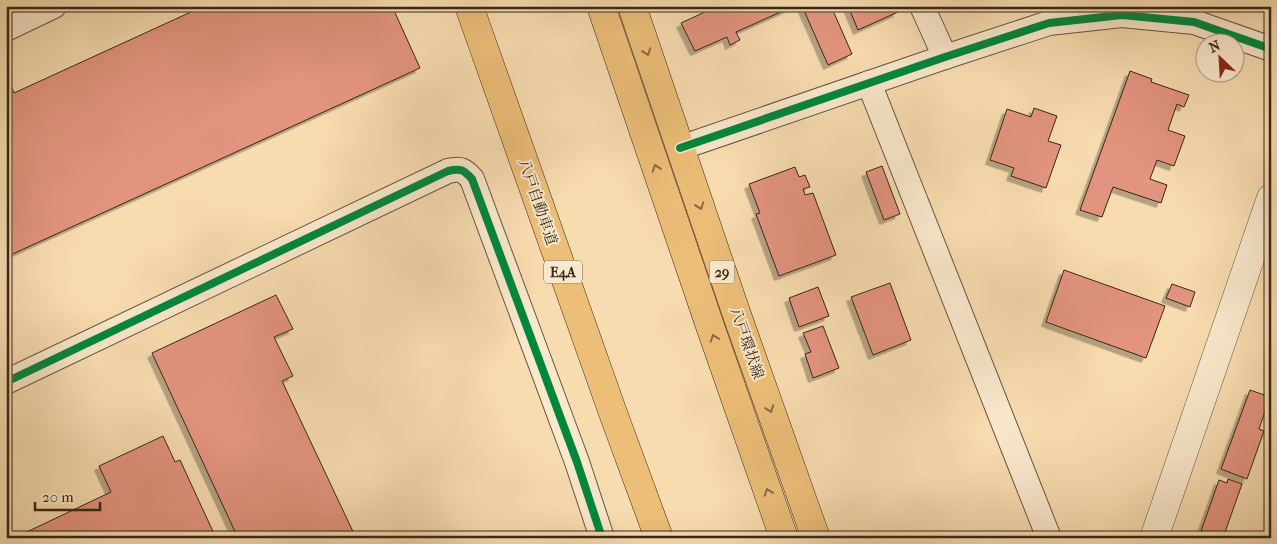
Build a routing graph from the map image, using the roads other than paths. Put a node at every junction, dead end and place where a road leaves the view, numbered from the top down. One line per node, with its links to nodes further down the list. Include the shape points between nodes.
1 (54, 6): 6 (street)
2 (469, 6): 14 (main road, 八戸自動車道 / E4A)
3 (601, 6): 15 (main road, 八戸環状線 / 29, one-way to 3)
4 (632, 6): 10 (main road, 八戸環状線 / 29, one-way to 10)
5 (922, 6): 8 (street)
6 (6, 29)
7 (1271, 49): 8 (street, via 1194,22 1122,15 1049,23)
8 (944, 56): 9 (street)
9 (868, 83): 10 (street); 17 (street)
10 (680, 148): 16 (main road, 八戸環状線 / 29, one-way to 16)
11 (1271, 198): 18 (street)
12 (6, 382): 13 (street, via 458,169 472,179)
13 (602, 538)
14 (659, 538)
15 (784, 538)
16 (816, 538)
17 (1049, 538)
18 (1154, 538)

